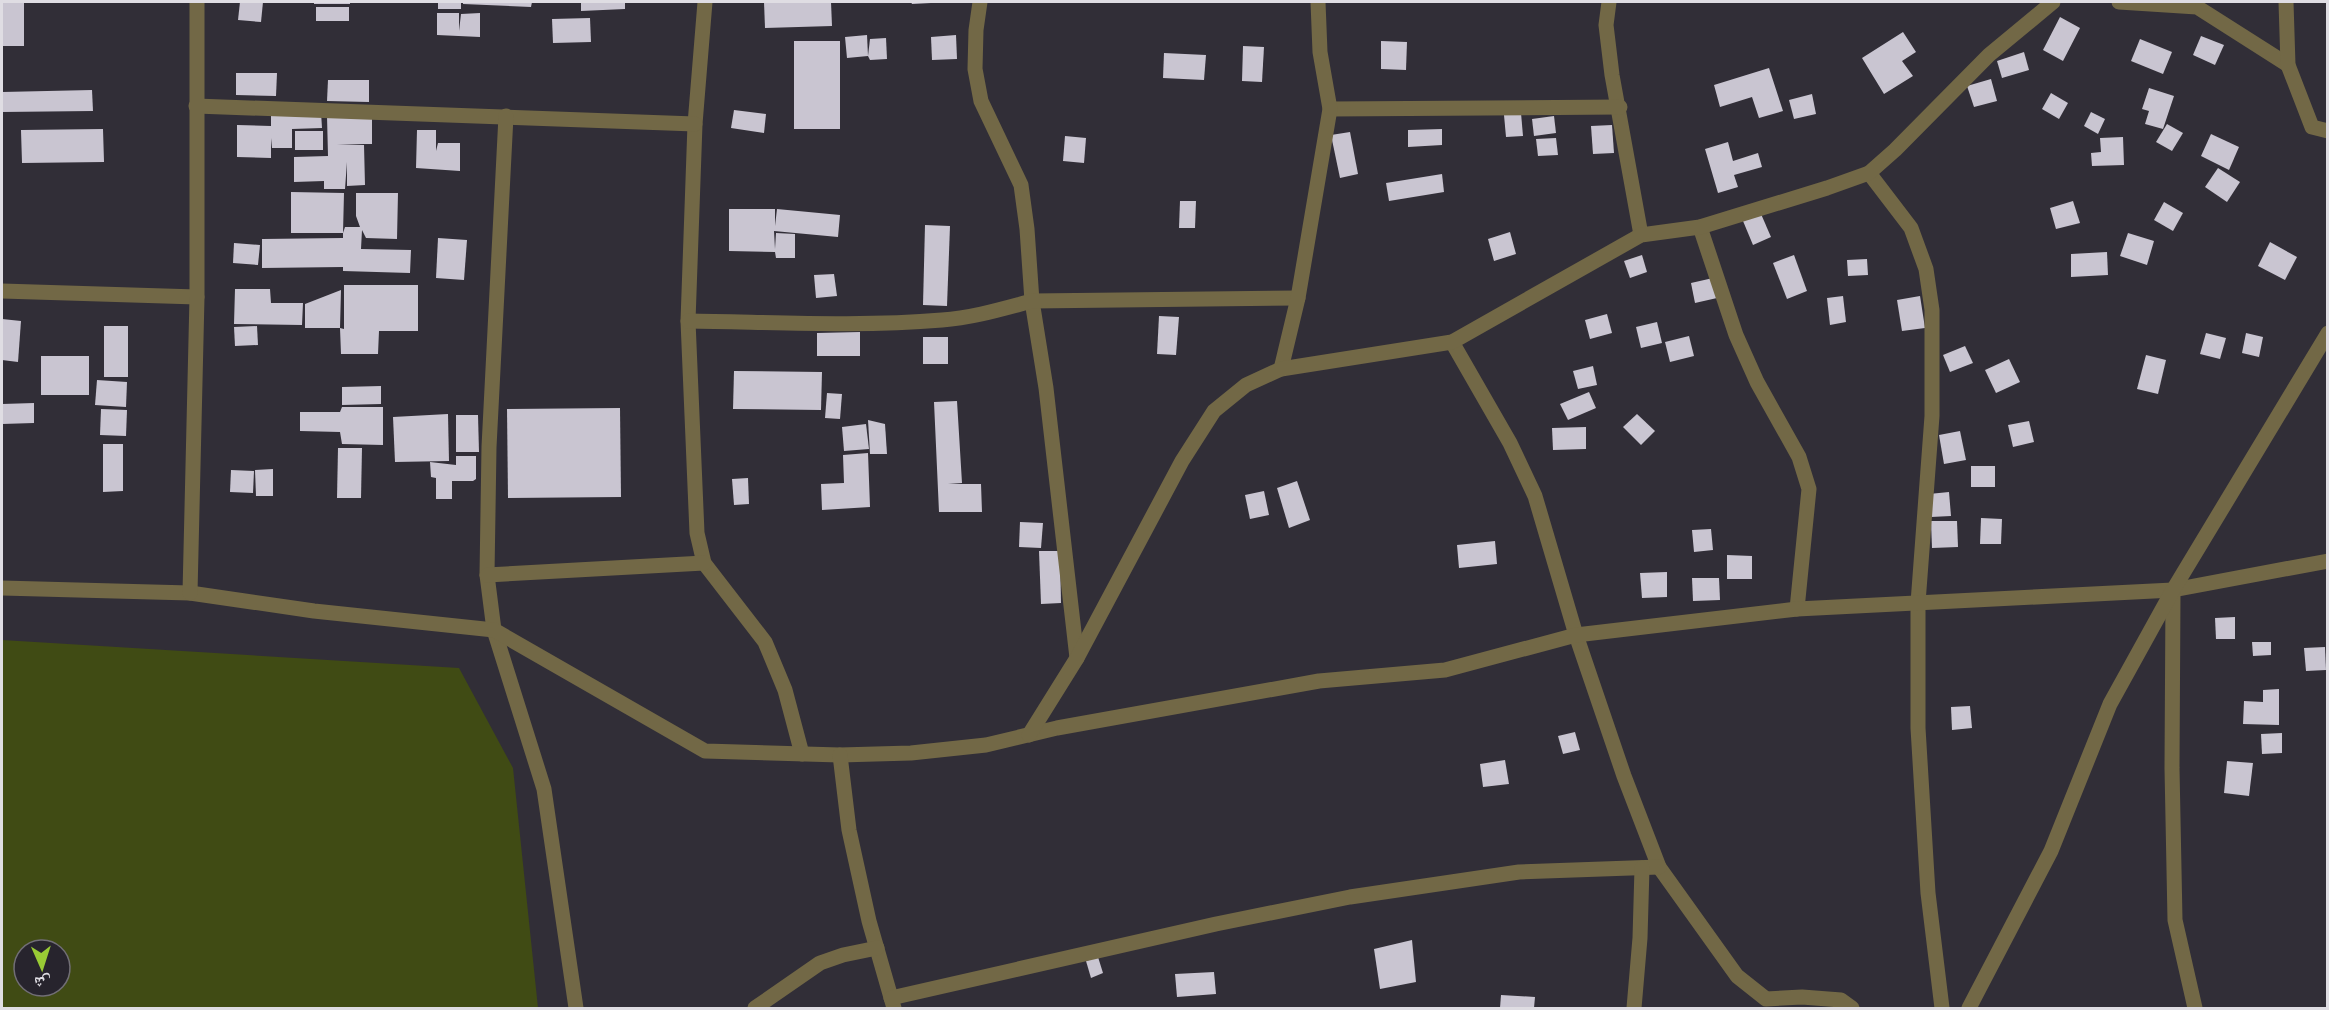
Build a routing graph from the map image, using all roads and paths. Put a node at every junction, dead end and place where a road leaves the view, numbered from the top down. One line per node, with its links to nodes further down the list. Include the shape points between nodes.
1 (197, 2): 10 (street)
2 (705, 2): 14 (street)
3 (980, 2): 22 (street, via 975,69 981,101 1021,185)
4 (1318, 2): 12 (street, via 1320,52)
5 (1609, 2): 11 (street, via 1606,25)
6 (2053, 2): 16 (street, via 1989,54)
7 (2119, 2): 9 (street, via 2197,7)
8 (2286, 2): 9 (street)
9 (2288, 64): 15 (street, via 2312,127)
10 (196, 106): 13 (street); 20 (street)
11 (1620, 107): 12 (street); 18 (street)
12 (1330, 109): 21 (street)
13 (506, 116): 14 (street); 29 (street, via 489,447)
14 (694, 124): 23 (street)
15 (2328, 131)
16 (1869, 172): 17 (street); 33 (street, via 1911,228 1926,269 1932,310 1932,416)
17 (1700, 226): 18 (street); 34 (street, via 1736,334 1757,382 1799,457 1809,489)
18 (1641, 235): 25 (street)
19 (2, 291): 20 (street)
20 (197, 297): 32 (street)
21 (1298, 298): 22 (street); 26 (street)
22 (1032, 301): 23 (street, via 943,320); 37 (street, via 1046,388)
23 (688, 321): 28 (street, via 697,533)
24 (2328, 333): 31 (street)
25 (1452, 342): 26 (street); 36 (street, via 1510,443 1535,496)
26 (1281, 369): 37 (street, via 1246,385 1214,411 1182,461)
27 (2328, 561): 31 (street)
28 (704, 563): 29 (street); 39 (street, via 765,642 785,690)
29 (487, 575): 35 (street)
30 (2, 588): 32 (street)
31 (2173, 590): 33 (street); 50 (street, via 2110,704 2051,851); 51 (street, via 2175,920)
32 (190, 593): 35 (street)
33 (1918, 603): 34 (street); 49 (street, via 1918,729 1928,893)
34 (1797, 609): 36 (street)
35 (494, 630): 39 (street, via 705,751); 45 (street, via 544,789)
36 (1576, 635): 38 (street, via 1445,670 1320,681); 41 (street)
37 (1077, 658): 38 (street)
38 (1029, 735): 40 (street, via 986,745 921,752)
39 (802, 754): 40 (street)
40 (840, 755): 43 (street, via 849,830)
41 (1659, 867): 42 (street); 48 (street, via 1737,976 1766,999 1841,1000)
42 (1642, 868): 44 (street, via 1519,872 1350,897 1216,924); 47 (street)
43 (878, 948): 44 (street); 46 (street, via 820,963)
44 (893, 1003)
45 (576, 1008)
46 (755, 1008)
47 (1634, 1008)
48 (1852, 1008)
49 (1942, 1008)
50 (1969, 1008)
51 (2194, 1008)

